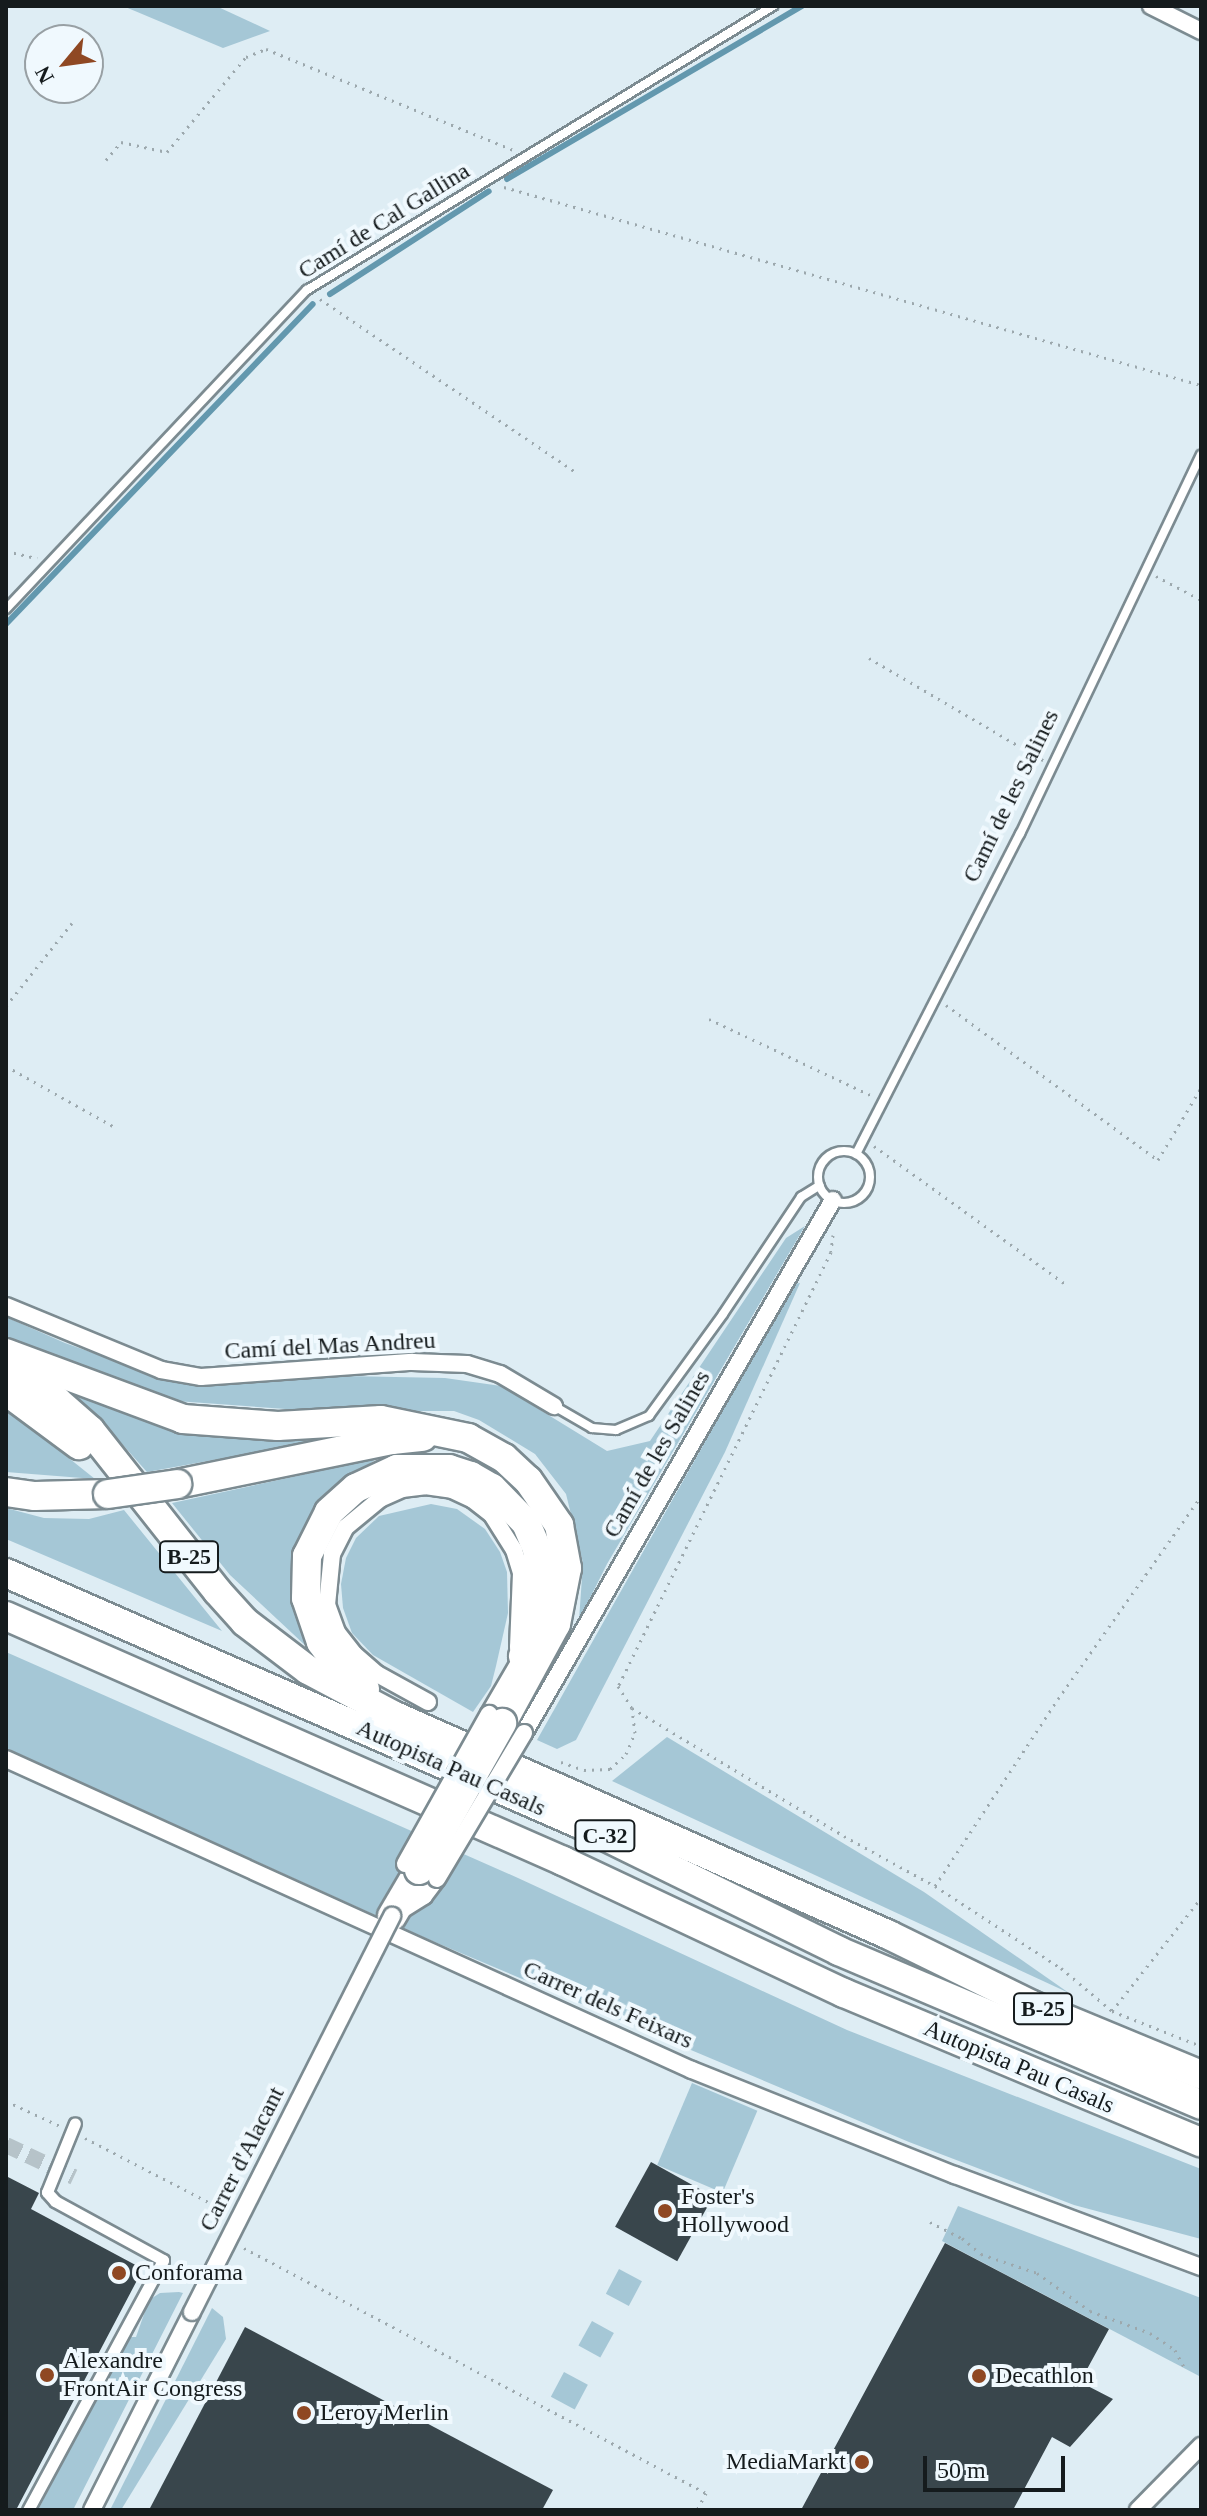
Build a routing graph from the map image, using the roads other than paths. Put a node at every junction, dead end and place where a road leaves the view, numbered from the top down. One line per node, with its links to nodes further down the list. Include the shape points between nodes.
1 (773, 6): 5 (lane, Camí de Cal Gallina, via 307,290)
2 (1151, 6): 3 (street)
3 (1201, 31)
4 (1201, 455): 6 (lane, Camí de les Salines, via 1053,766)
5 (6, 609)
6 (856, 1154): 7 (lane, via 839,1151 824,1160); 8 (lane, via 868,1166 869,1184 850,1202)
7 (820, 1185): 8 (lane); 13 (lane, Camí del Mas Andreu, via 801,1197 649,1416 616,1430 592,1428)
8 (833, 1200): 22 (street, Camí de les Salines)
9 (6, 1306): 13 (street, Camí del Mas Andreu, via 119,1354 201,1377 412,1362 467,1364 500,1374)
10 (6, 1353): 14 (highway, via 183,1419 278,1426 381,1420)
11 (6, 1372): 16 (highway, B-25, via 57,1401 90,1430)
12 (6, 1392): 16 (highway, via 74,1440)
13 (554, 1406)
14 (468, 1438): 15 (highway, bridge, via 392,1440 108,1494); 22 (highway, via 504,1458 544,1499 559,1525 567,1568 556,1624)
15 (6, 1492)
16 (158, 1515): 21 (highway, B-25, via 245,1622 308,1670)
17 (6, 1573): 26 (highway, Autopista Pau Casals / C-32, via 580,1824 839,1951)
18 (6, 1616): 28 (highway, Autopista Pau Casals / C-32, via 563,1861 844,1993)
19 (521, 1659): 20 (street, via 521,1573 506,1534 492,1515 452,1490 402,1489 346,1527 332,1554 327,1605 337,1632 354,1654 377,1674); 21 (highway, via 537,1619 541,1581 537,1549 526,1523 492,1488 449,1469 397,1469 356,1488 329,1512 307,1556 306,1598 321,1642 339,1666); 22 (street)
20 (428, 1702)
21 (395, 1716): 25 (highway, B-25, via 889,1935 1032,2005)
22 (505, 1723): 24 (highway, bridge)
23 (6, 1759): 29 (street, Carrer dels Feixars, via 692,2070)
24 (392, 1916): 32 (street, Carrer d'Alacant, bridge)
25 (1201, 2075)
26 (1201, 2105)
27 (73, 2127): 31 (street, via 47,2192 163,2260)
28 (1201, 2142)
29 (1201, 2267)
30 (1201, 2446): 33 (street)
31 (28, 2510)
32 (92, 2510)
33 (1138, 2510)

